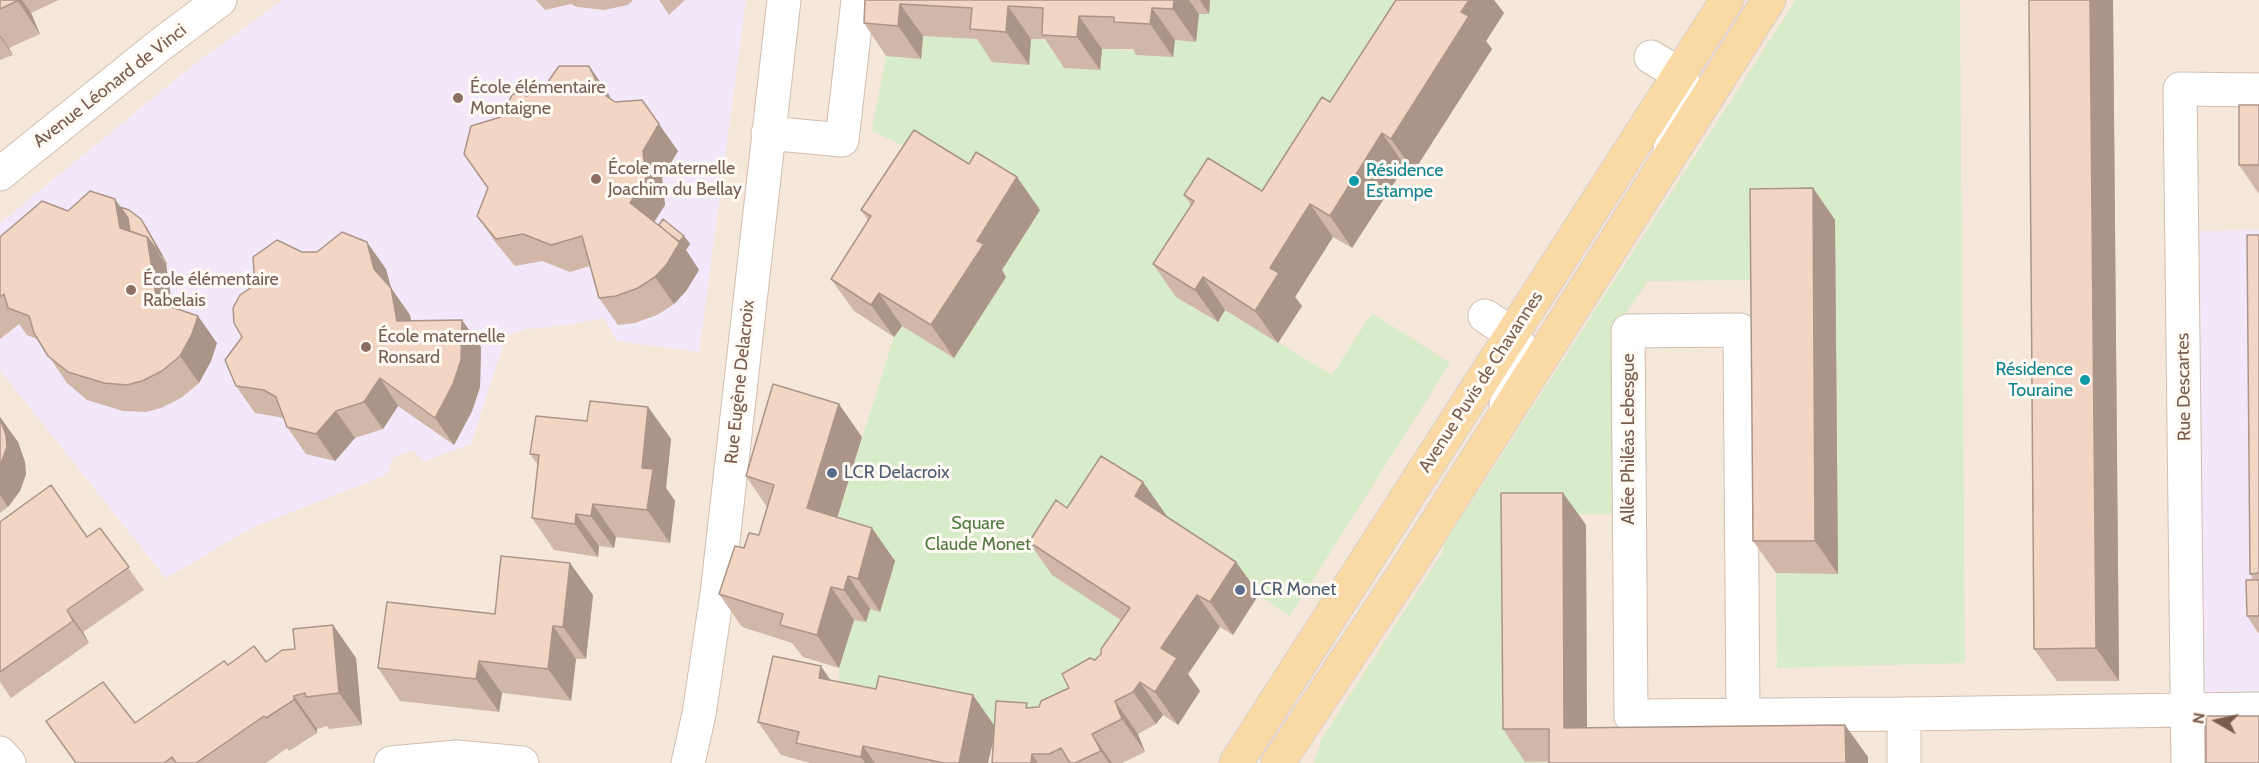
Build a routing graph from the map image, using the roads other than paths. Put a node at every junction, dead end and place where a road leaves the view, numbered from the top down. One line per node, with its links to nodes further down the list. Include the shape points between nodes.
1 (220, 0): 11 (street, Avenue Léonard de Vinci)
2 (784, 0): 9 (street, Rue Eugène Delacroix)
3 (858, 0): 9 (street, via 842,140)
4 (1727, 0): 7 (main road, Avenue Puvis de Chavannes)
5 (1769, 0): 10 (main road, Avenue Puvis de Chavannes)
6 (1651, 57): 7 (street)
7 (1679, 74): 10 (street, via 1686,90); 13 (main road, Avenue Puvis de Chavannes)
8 (2259, 90): 16 (street, Rue Descartes, via 2180,89)
9 (768, 133): 23 (street, Rue Eugène Delacroix, via 717,594)
10 (1667, 160): 14 (main road, Avenue Puvis de Chavannes)
11 (0, 174)
12 (1485, 315): 13 (street)
13 (1512, 334): 14 (street, via 1523,351); 24 (main road, Avenue Puvis de Chavannes)
14 (1501, 421): 25 (main road, Avenue Puvis de Chavannes)
15 (2259, 709): 16 (street, Allée Philéas Lebesgue)
16 (2188, 712): 17 (street, Allée Philéas Lebesgue); 27 (street, Rue Descartes)
17 (1904, 714): 18 (street, Allée Philéas Lebesgue); 26 (street)
18 (1743, 715): 18 (street, Allée Philéas Lebesgue, via 1631,716 1628,331 1740,330)
19 (0, 753): 20 (street)
20 (9, 763)
21 (391, 763): 22 (street, via 457,758)
22 (522, 763)
23 (688, 763)
24 (1236, 763)
25 (1278, 763)
26 (1904, 763)
27 (2188, 763)

